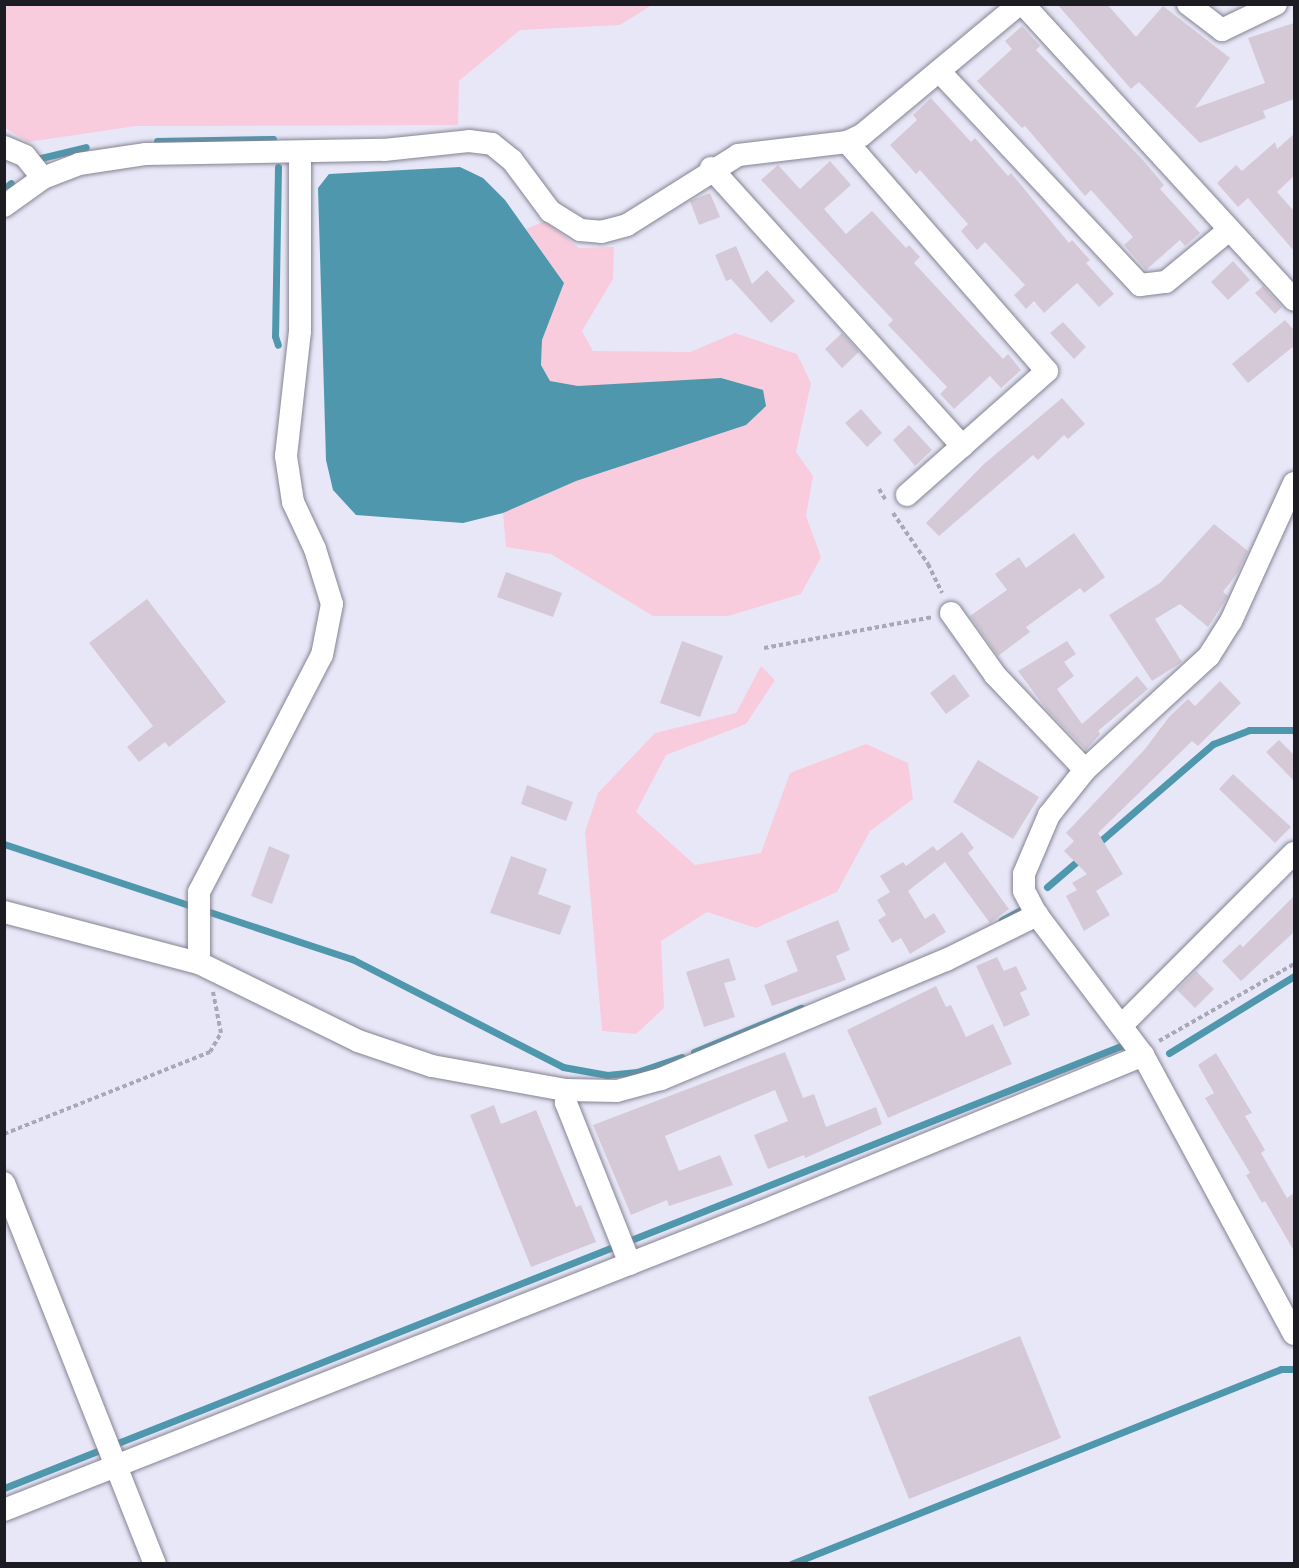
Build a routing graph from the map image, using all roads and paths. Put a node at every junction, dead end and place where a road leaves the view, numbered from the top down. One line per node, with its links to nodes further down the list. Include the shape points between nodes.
1 (1021, 4): 4 (street); 11 (street)
2 (1188, 4): 3 (street, via 1222,30)
3 (1276, 4)
4 (939, 71): 5 (street, via 862,135); 11 (street, via 1140,285 1166,282)
5 (846, 142): 8 (street, via 738,155); 13 (street, via 1047,371)
6 (4, 147): 9 (street, via 25,156)
7 (300, 153): 8 (street, via 469,141 492,144 512,159 550,211 580,230 601,232 627,225); 9 (street, via 146,154 79,164); 23 (street, via 300,331 286,456 293,502 315,549 332,604 322,655 199,892)
8 (711, 168): 13 (street)
9 (43, 178): 10 (street)
10 (4, 206)
11 (1229, 230): 12 (street)
12 (1294, 300)
13 (962, 446): 16 (street)
14 (1294, 483): 19 (street, via 1231,621 1209,656)
15 (879, 489): 17 (path, via 928,564)
16 (907, 495)
17 (951, 614): 18 (path); 19 (street, via 995,675)
18 (764, 648)
19 (1085, 770): 22 (street, via 1049,815 1023,874 1024,891)
20 (1294, 853): 25 (street)
21 (4, 912): 23 (street)
22 (1037, 915): 25 (street); 27 (street, via 946,960 661,1079 617,1091)
23 (199, 963): 27 (street, via 358,1041 432,1066); 28 (path, via 213,993 221,1033 210,1052)
24 (1294, 964): 26 (path, via 1154,1044)
25 (1123, 1024): 26 (street)
26 (1143, 1055): 30 (street); 31 (street)
27 (566, 1090): 30 (street, via 566,1103)
28 (4, 1134)
29 (4, 1183): 32 (street)
30 (630, 1264): 32 (street)
31 (1294, 1334)
32 (110, 1454): 33 (street); 34 (street)
33 (4, 1510)
34 (154, 1563)

